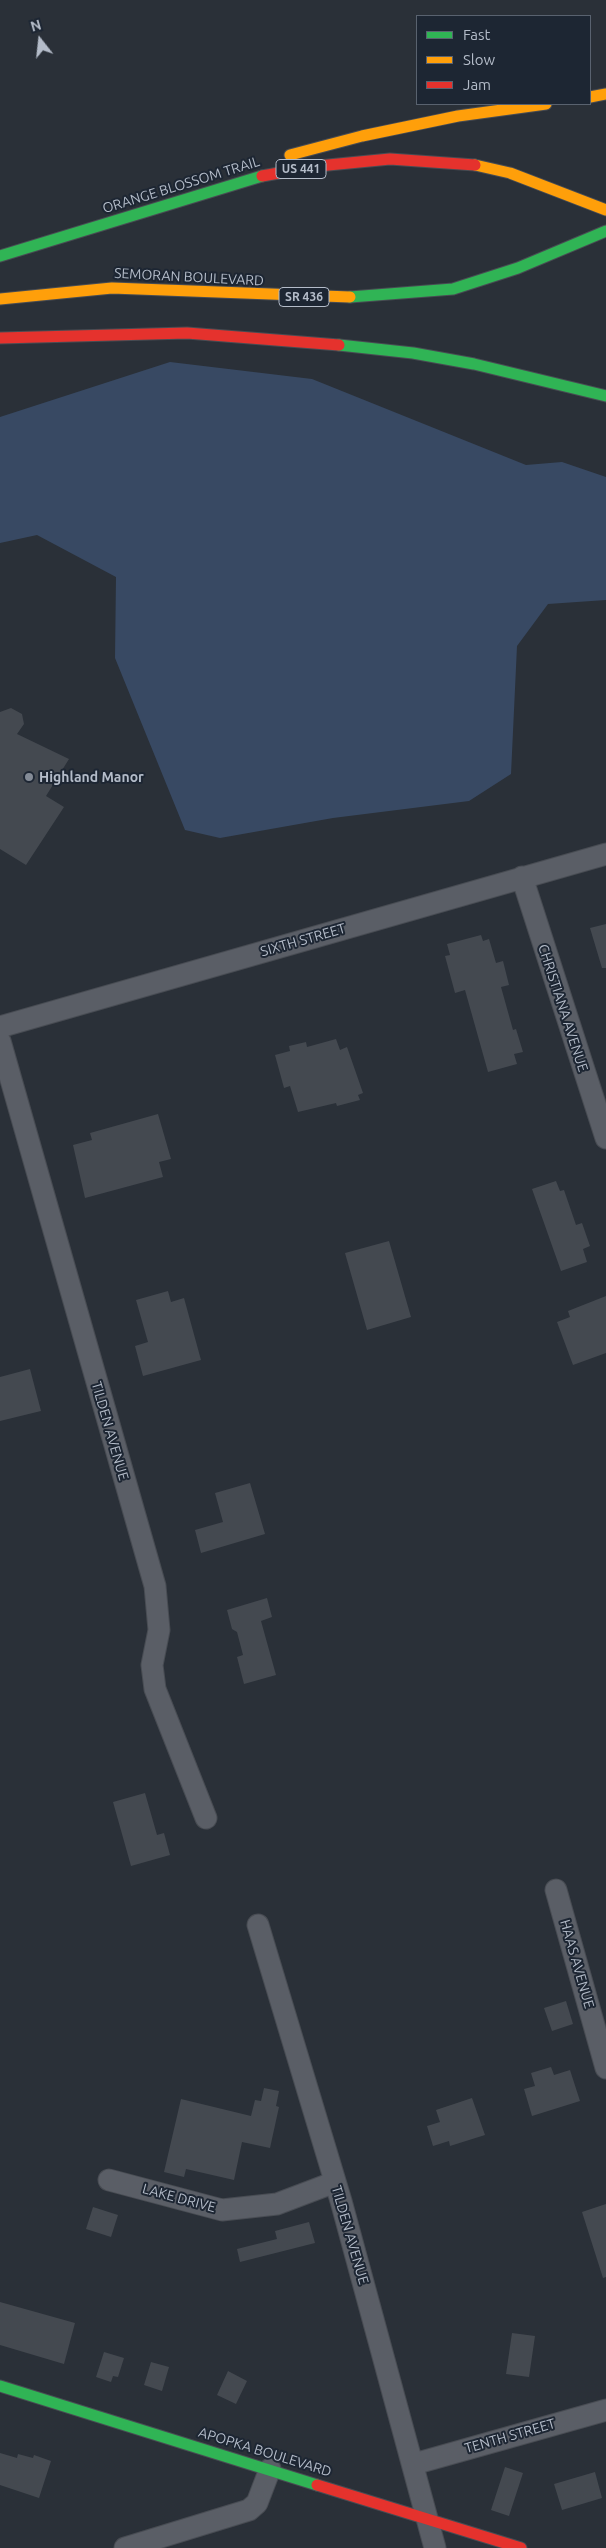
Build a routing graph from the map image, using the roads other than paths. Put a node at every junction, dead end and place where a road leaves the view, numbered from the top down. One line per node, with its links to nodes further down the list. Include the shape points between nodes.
1 (606, 94): 2 (main road)
2 (591, 97)
3 (539, 105): 4 (main road, via 458,116 362,136)
4 (276, 159)
5 (257, 165): 8 (main road)
6 (606, 210): 8 (main road, ORANGE BLOSSOM TRAIL / US 441, via 510,174 474,165 390,159 272,173)
7 (602, 233): 9 (main road, SEMORAN BOULEVARD / SR 436, via 518,268 453,289 363,298 112,288)
8 (0, 255)
9 (0, 299)
10 (0, 338): 11 (main road, via 187,333 323,342 474,364)
11 (606, 396)
12 (606, 854): 13 (street, SIXTH STREET)
13 (522, 877): 14 (street, SIXTH STREET); 16 (street, CHRISTIANA AVENUE)
14 (0, 1027)
15 (0, 1041): 17 (street, TILDEN AVENUE, via 155,1586 160,1630 152,1665 155,1689)
16 (604, 1131)
17 (206, 1818)
18 (556, 1890): 20 (street, HAAS AVENUE)
19 (258, 1925): 22 (street, TILDEN AVENUE)
20 (606, 2068)
21 (109, 2180): 22 (street, LAKE DRIVE, via 222,2210 277,2204)
22 (335, 2182): 25 (street, TILDEN AVENUE)
23 (0, 2386): 26 (main road, APOPKA BOULEVARD)
24 (606, 2410): 25 (street, TENTH STREET)
25 (414, 2464): 27 (street, TILDEN AVENUE)
26 (270, 2469): 27 (main road, APOPKA BOULEVARD); 28 (street, via 261,2496 249,2510)
27 (427, 2519): 29 (street, TILDEN AVENUE); 30 (main road, APOPKA BOULEVARD)
28 (125, 2548)
29 (435, 2548)
30 (521, 2548)

